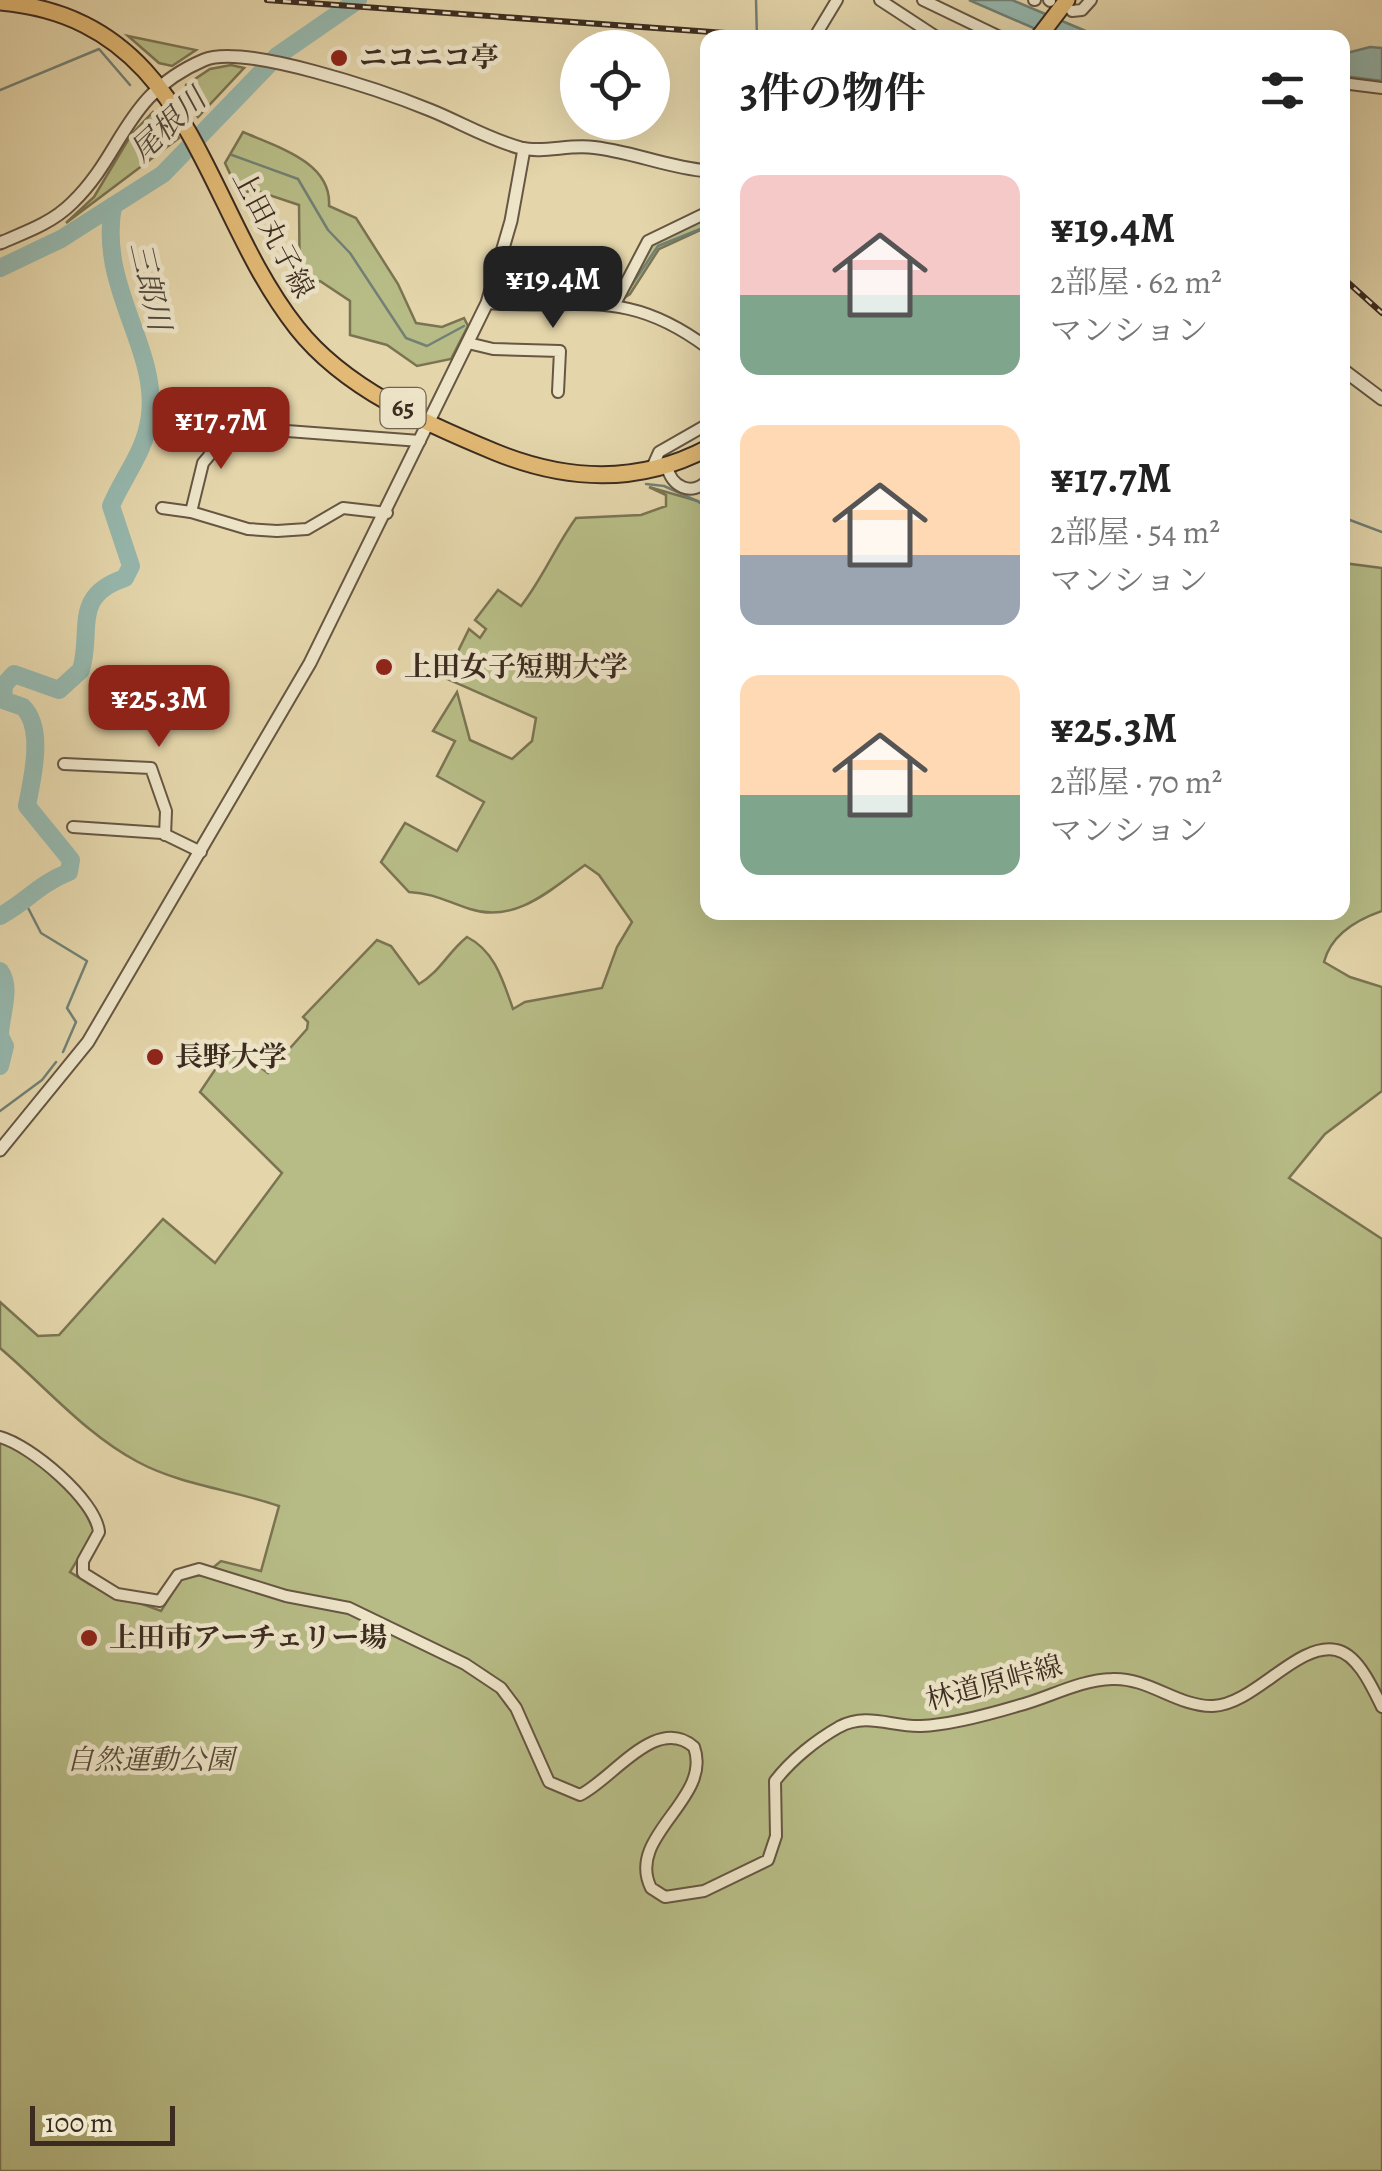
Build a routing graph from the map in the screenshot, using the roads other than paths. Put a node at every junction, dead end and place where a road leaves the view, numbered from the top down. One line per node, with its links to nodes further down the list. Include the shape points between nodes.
1 (836, 0): 7 (street)
2 (880, 0): 8 (street)
3 (922, 0): 9 (street)
4 (1091, 0): 6 (street, via 1082,10)
5 (0, 2): 12 (main road, 上田丸子線 / 65, via 86,26 135,59)
6 (1059, 5): 10 (main road)
7 (819, 30)
8 (926, 30)
9 (985, 30)
10 (1043, 30)
11 (1350, 84): 13 (street)
12 (161, 88): 14 (street, via 214,56 255,58 409,102); 17 (street, via 134,110 74,201 37,228); 25 (main road, 上田丸子線 / 65, via 298,330 350,377)
13 (1382, 88)
14 (524, 149): 15 (street, via 592,147); 18 (street)
15 (700, 169)
16 (700, 216): 19 (street, via 648,240)
17 (0, 243)
18 (487, 303): 19 (street); 20 (street)
19 (615, 304): 21 (street, via 657,314)
20 (468, 343): 23 (street, via 560,351); 25 (street)
21 (700, 343)
22 (1350, 375): 24 (street)
23 (558, 392)
24 (1382, 399)
25 (430, 422): 27 (street); 29 (main road, 上田丸子線 / 65, via 553,472 594,476)
26 (700, 429): 29 (street, via 659,452)
27 (420, 441): 32 (street, via 233,428 203,463); 33 (street)
28 (700, 451): 29 (main road, 上田丸子線 / 65)
29 (659, 468): 30 (street, via 684,488)
30 (700, 486)
31 (162, 508): 32 (street)
32 (191, 512): 33 (street, via 277,532 307,529 343,508)
33 (387, 513): 37 (street, via 310,664)
34 (64, 764): 36 (street, via 151,768 166,811)
35 (73, 827): 36 (street)
36 (165, 834): 37 (street)
37 (201, 852): 38 (street, via 88,1042)
38 (0, 1150)
39 (0, 1437): 40 (street, 林道原峠線, via 60,1476 98,1523 81,1566 87,1579 117,1594 160,1601 178,1576 199,1569 349,1608 501,1688 549,1782 580,1795 653,1741 684,1738 694,1746 697,1772 646,1866 651,1888 664,1898 704,1891 768,1860 776,1846 775,1780 840,1726 870,1718 942,1723 1113,1678 1212,1706 1230,1703 1328,1649 1351,1660)
40 (1382, 1707)

